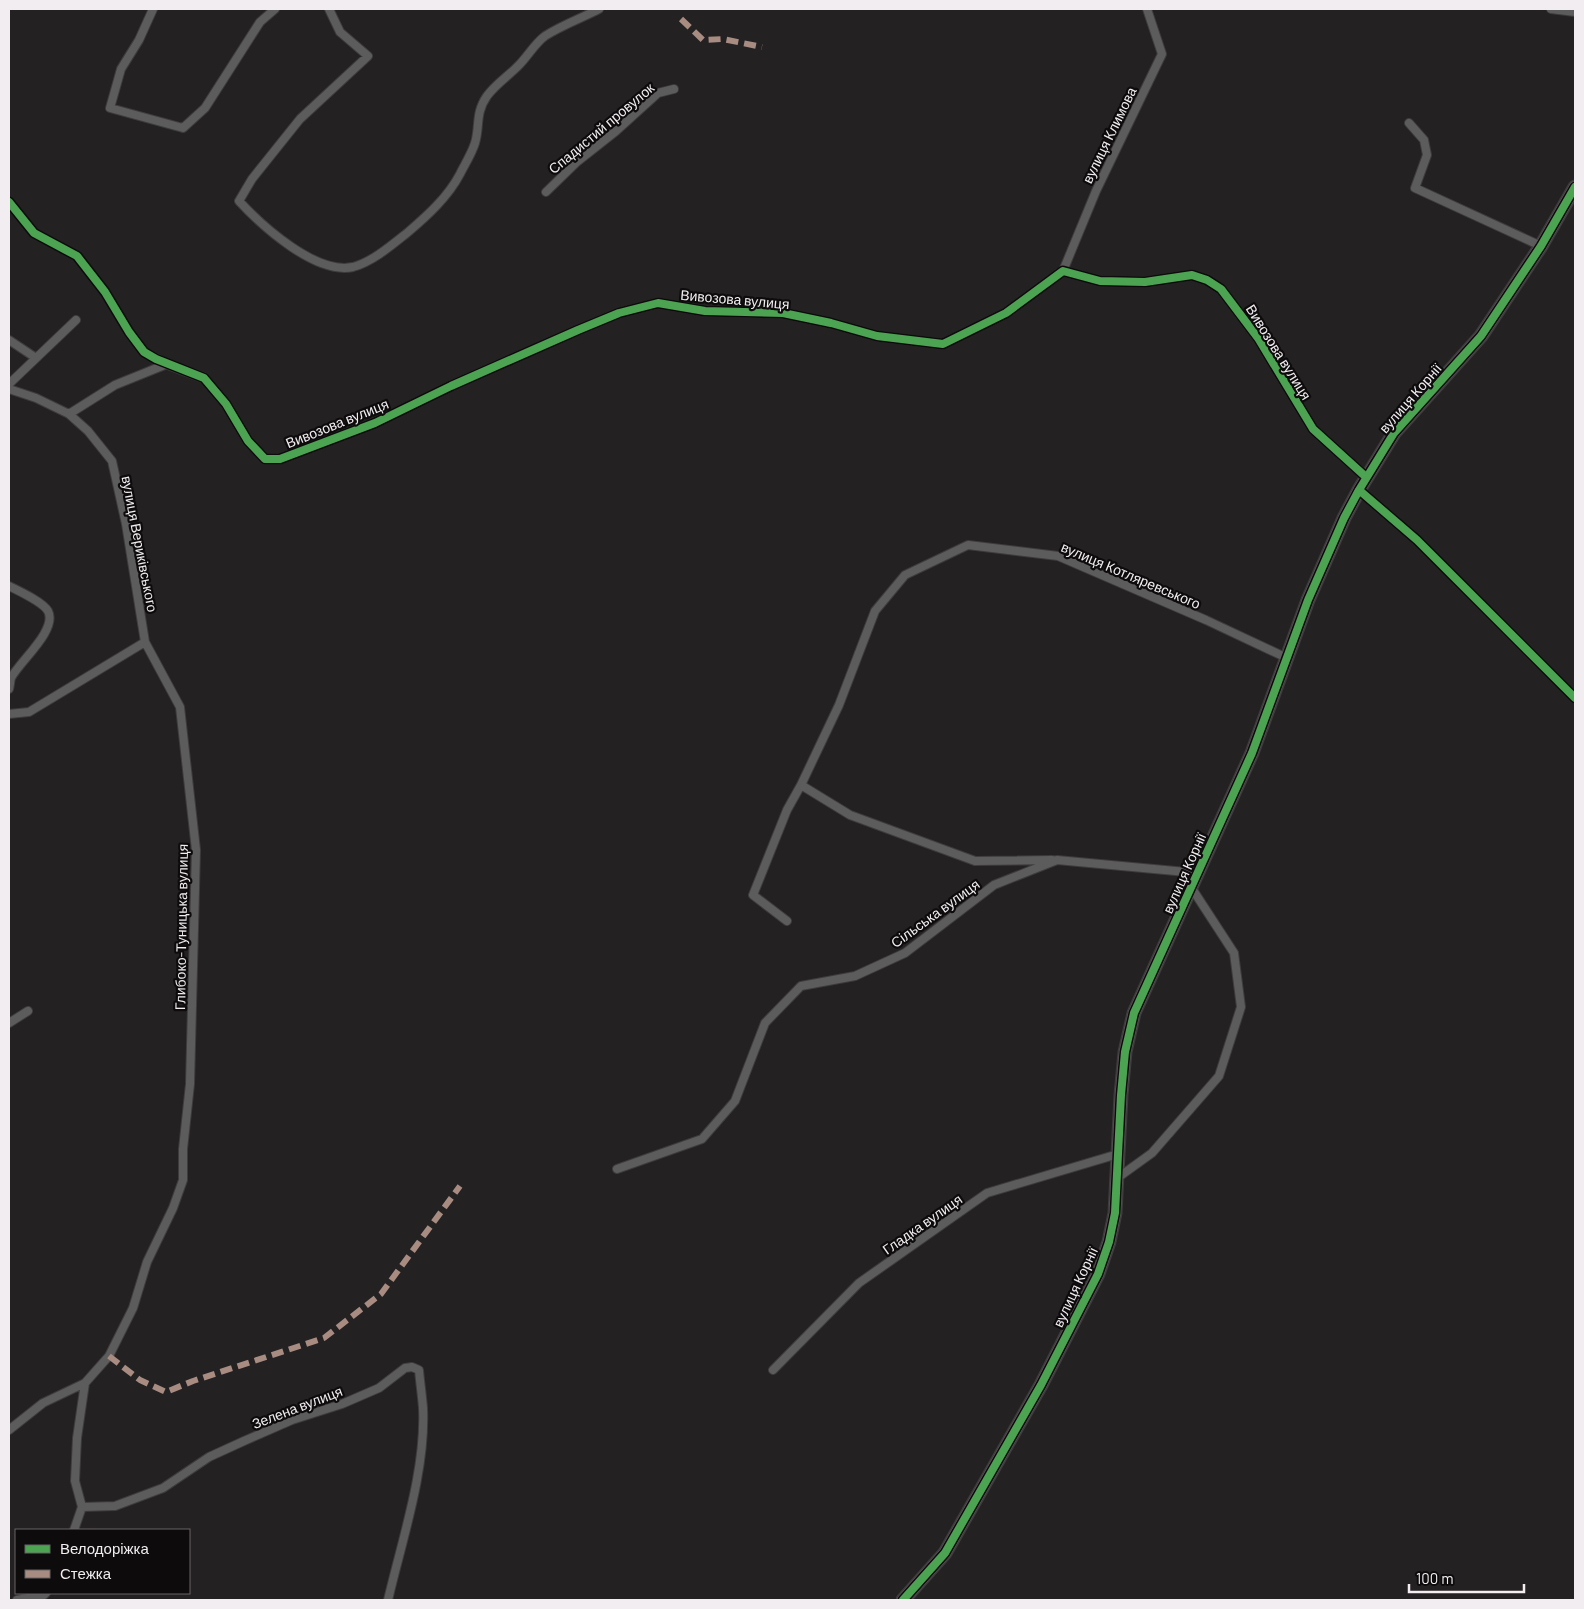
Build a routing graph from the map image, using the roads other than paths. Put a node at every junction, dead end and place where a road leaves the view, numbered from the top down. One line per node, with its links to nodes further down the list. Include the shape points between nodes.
1 (153, 9): 2 (street, via 139,40 120,69 110,108 183,128 205,108 260,22)
2 (275, 9)
3 (330, 9): 4 (street, via 340,32 368,56 300,119 252,178 239,200 272,232 304,256 346,268 374,257 432,211 459,176 476,142 479,114 486,97 544,37)
4 (599, 9)
5 (1147, 9): 14 (street, вулиця Климова, via 1162,54 1096,191)
6 (1551, 9): 7 (street)
7 (1575, 12)
8 (674, 89): 11 (street, Спадистий провулок, via 658,93)
9 (1409, 123): 13 (street, via 1424,140 1427,155 1415,188)
10 (1575, 187): 13 (highway, вулиця Корнії)
11 (546, 192)
12 (9, 202): 18 (street, Вивозова вулиця, via 34,233 77,256 144,352)
13 (1541, 246): 22 (highway, вулиця Корнії, via 1481,336 1394,434)
14 (1062, 271): 18 (street, Вивозова вулиця, via 1006,313 943,344 877,336 783,313 705,311 658,303 619,313 512,358 375,423 280,459 265,459 248,441 226,404 204,378); 22 (street, Вивозова вулиця, via 1100,281 1145,282 1192,275 1221,289 1258,338 1313,429)
15 (76, 320): 17 (street)
16 (9, 340): 17 (street)
17 (36, 358): 19 (street)
18 (167, 364): 21 (street, via 115,385)
19 (9, 384)
20 (9, 389): 21 (street, вулиця Вериківського)
21 (69, 414): 25 (street, вулиця Вериківського, via 88,431 112,461)
22 (1366, 476): 23 (highway, вулиця Корнії)
23 (1359, 490): 26 (highway, вулиця Корнії, via 1312,592); 28 (street, via 1417,540)
24 (9, 586): 27 (street, via 48,610 50,618 44,635 11,678)
25 (145, 642): 29 (street, via 29,712); 41 (street, Глибоко-Туницька вулиця, via 180,707 196,850 190,1084 183,1180 147,1262 133,1308 109,1356)
26 (1287, 658): 30 (street, вулиця Котляревського, via 1058,556 968,545 905,575 875,611 839,705); 32 (highway, вулиця Корнії, via 1252,754)
27 (9, 689)
28 (1575, 698)
29 (9, 714)
30 (802, 785): 31 (street, Сільська вулиця, via 850,815 975,861); 34 (street, via 787,810 753,895)
31 (1057, 860): 32 (street, Сільська вулиця); 38 (street, Сільська вулиця, via 994,885 905,953 855,976 801,986 765,1023 735,1100 702,1139)
32 (1197, 874): 33 (highway, вулиця Корнії)
33 (1191, 887): 37 (highway, вулиця Корнії, via 1134,1013 1120,1095); 39 (street, вулиця Корнії, via 1234,953 1241,1007 1219,1076 1152,1153)
34 (787, 921)
35 (28, 1011): 36 (street)
36 (9, 1023)
37 (1118, 1154): 39 (highway, вулиця Корнії); 40 (street, Гладка вулиця, via 987,1193 859,1283)
38 (617, 1169)
39 (1116, 1179): 48 (highway, вулиця Корнії, via 1109,1242 1098,1274 1041,1385 945,1553)
40 (773, 1370)
41 (85, 1383): 42 (street, via 43,1403); 43 (street, via 75,1481)
42 (9, 1430)
43 (82, 1507): 44 (street); 47 (street, Зелена вулиця, via 115,1506 163,1488 209,1457 292,1420 379,1388 405,1368 412,1367 419,1370 423,1409 419,1460)
44 (74, 1529)
45 (45, 1594): 46 (street)
46 (17, 1600)
47 (388, 1600)
48 (903, 1600)

